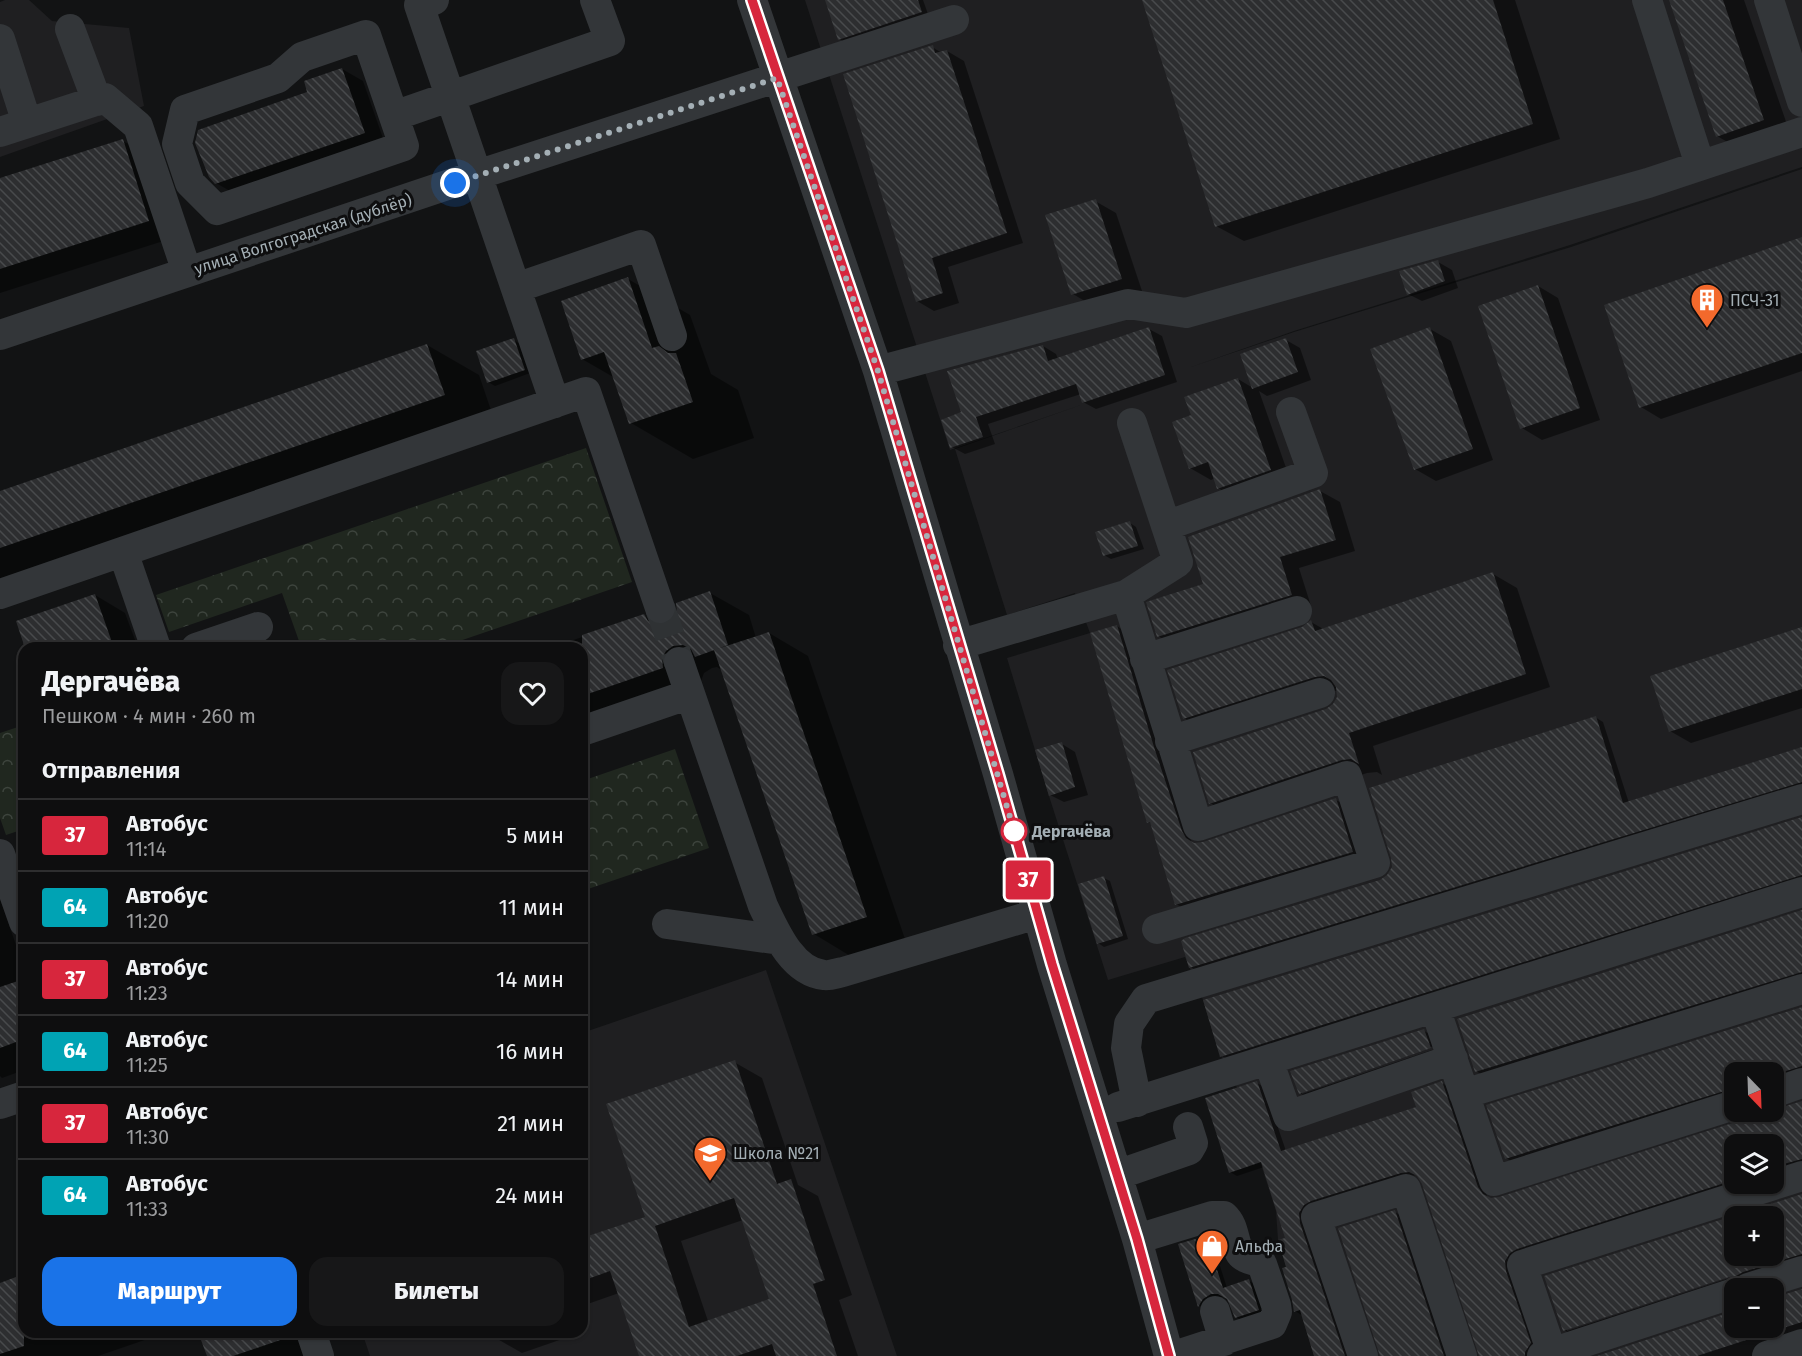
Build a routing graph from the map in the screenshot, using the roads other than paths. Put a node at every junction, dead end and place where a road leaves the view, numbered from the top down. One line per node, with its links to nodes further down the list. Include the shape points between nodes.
1 (434, 0): 10 (street, via 419,5)
2 (595, 0): 10 (street, via 610,41)
3 (752, 0): 9 (street)
4 (1647, 0): 16 (street)
5 (1769, 0): 12 (street)
6 (954, 20): 9 (street, улица Волгоградская (дублёр))
7 (70, 29): 11 (street)
8 (0, 39): 14 (street)
9 (777, 78): 17 (street, улица Волгоградская (дублёр)); 22 (street)
10 (450, 96): 13 (street); 17 (street)
11 (97, 101): 14 (street); 18 (street, via 105,99 138,126)
12 (1802, 102)
13 (394, 116): 13 (street, via 404,146 217,210 190,183 177,144 185,110 278,78 302,57 366,35)
14 (14, 127)
15 (1802, 132): 16 (street)
16 (1700, 165): 22 (street, via 1186,313 1128,304)
17 (477, 175): 18 (street, улица Волгоградская (дублёр)); 19 (street)
18 (187, 272): 20 (street, улица Волгоградская (дублёр))
19 (516, 288): 21 (street, via 641,245); 23 (street)
20 (0, 335)
21 (672, 336)
22 (878, 371): 35 (street)
23 (555, 403): 27 (street); 30 (street, via 586,392)
24 (1291, 412): 26 (street, via 1313,473)
25 (1132, 423): 26 (street)
26 (1166, 526): 29 (street, via 1178,562)
27 (123, 552): 28 (street); 33 (street)
28 (0, 594)
29 (1126, 595): 35 (street); 36 (street)
30 (660, 608)
31 (1297, 611): 36 (street)
32 (258, 627): 34 (street)
33 (154, 642)
34 (214, 642)
35 (958, 645): 46 (street)
36 (1145, 659): 41 (street)
37 (679, 662): 39 (street)
38 (1320, 693): 41 (street)
39 (690, 694): 40 (street); 49 (street, via 763,906)
40 (588, 729)
41 (1170, 741): 48 (street, via 1198,826 1347,776 1375,863)
42 (1802, 799): 58 (street, via 1146,999 1130,1024 1126,1048)
43 (0, 854): 45 (street)
44 (1802, 891): 51 (street)
45 (18, 905)
46 (1037, 914): 49 (street, via 825,976 810,972); 61 (street)
47 (667, 924): 49 (street)
48 (1157, 929)
49 (780, 940)
50 (1802, 989): 56 (street)
51 (1436, 1008): 52 (street); 53 (street)
52 (1453, 1059): 53 (street, via 1288,1116); 56 (street)
53 (1268, 1060): 58 (street)
54 (1802, 1083): 55 (street)
55 (1784, 1089)
56 (1464, 1094): 60 (street, via 1494,1181)
57 (18, 1098): 59 (street)
58 (1137, 1102): 61 (street)
59 (0, 1104)
60 (1724, 1108)
61 (1098, 1113): 63 (street)
62 (1188, 1127): 63 (street, via 1192,1143 1189,1150)
63 (1117, 1175): 65 (street)
64 (1802, 1176): 73 (street, via 1522,1265)
65 (1137, 1239): 71 (street, via 1218,1215 1228,1219 1241,1253 1265,1269 1278,1312 1272,1324); 75 (street)
66 (1802, 1271): 67 (street)
67 (1780, 1278)
68 (1724, 1296): 73 (street)
69 (1215, 1311): 71 (street)
70 (313, 1338): 74 (street)
71 (1224, 1341): 76 (street)
72 (1802, 1344): 79 (street)
73 (1547, 1354)
74 (319, 1356)
75 (1168, 1356)
76 (1174, 1356)
77 (1363, 1356): 78 (street, via 1316,1217 1406,1189)
78 (1462, 1356)
79 (1767, 1356)

